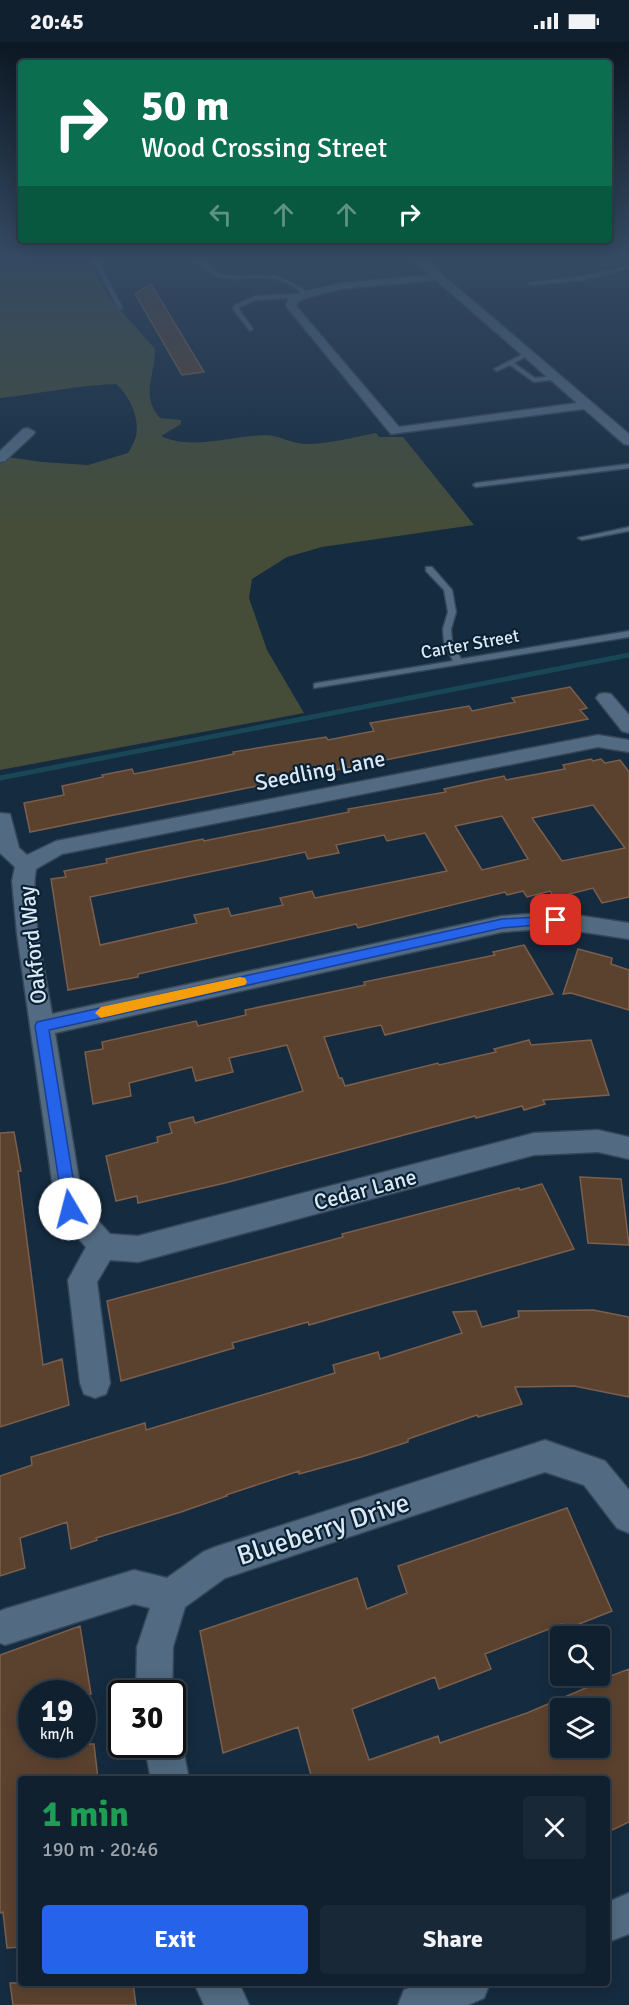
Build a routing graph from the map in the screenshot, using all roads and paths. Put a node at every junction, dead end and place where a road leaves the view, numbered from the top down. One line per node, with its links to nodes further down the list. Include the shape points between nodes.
1 (324, 346): 7 (street, via 396,431)
2 (517, 346): 3 (street)
3 (527, 354): 4 (lane); 6 (street)
4 (510, 363): 5 (lane); 6 (lane, via 534,380)
5 (497, 369)
6 (556, 378): 7 (street)
7 (587, 405): 9 (street)
8 (28, 432): 10 (street)
9 (629, 441)
10 (0, 458)
11 (629, 466): 12 (lane)
12 (476, 485)
13 (629, 529): 14 (lane)
14 (582, 538)
15 (429, 569): 17 (lane, via 448,590 452,612 448,642)
16 (629, 634): 17 (lane, Carter Street)
17 (458, 663): 18 (lane, Carter Street)
18 (317, 686)
19 (605, 698): 20 (street)
20 (629, 740): 22 (street, Seedling Lane, via 598,741 56,848)
21 (3, 819): 22 (street, Oakford Way, via 9,851)
22 (26, 865): 24 (street, Oakford Way, via 23,881 28,934)
23 (629, 931): 24 (street, via 556,920 502,924)
24 (42, 1026): 26 (street, Oakford Way, via 70,1209)
25 (629, 1148): 26 (street, Cedar Lane, via 598,1141 534,1144 138,1249)
26 (102, 1245): 27 (street, via 82,1280)
27 (95, 1383)
28 (629, 1515): 29 (street, Blueberry Drive, via 594,1472 545,1456 215,1564)
29 (171, 1596): 30 (street, via 134,1587); 31 (street, via 155,1647)
30 (5, 1627)
31 (154, 1680)
32 (166, 1758): 33 (street)
33 (169, 1776)
34 (629, 1913): 35 (street)
35 (610, 1921)
36 (217, 1986): 38 (street)
37 (462, 1986): 39 (street)
38 (228, 2005)
39 (419, 2005)

